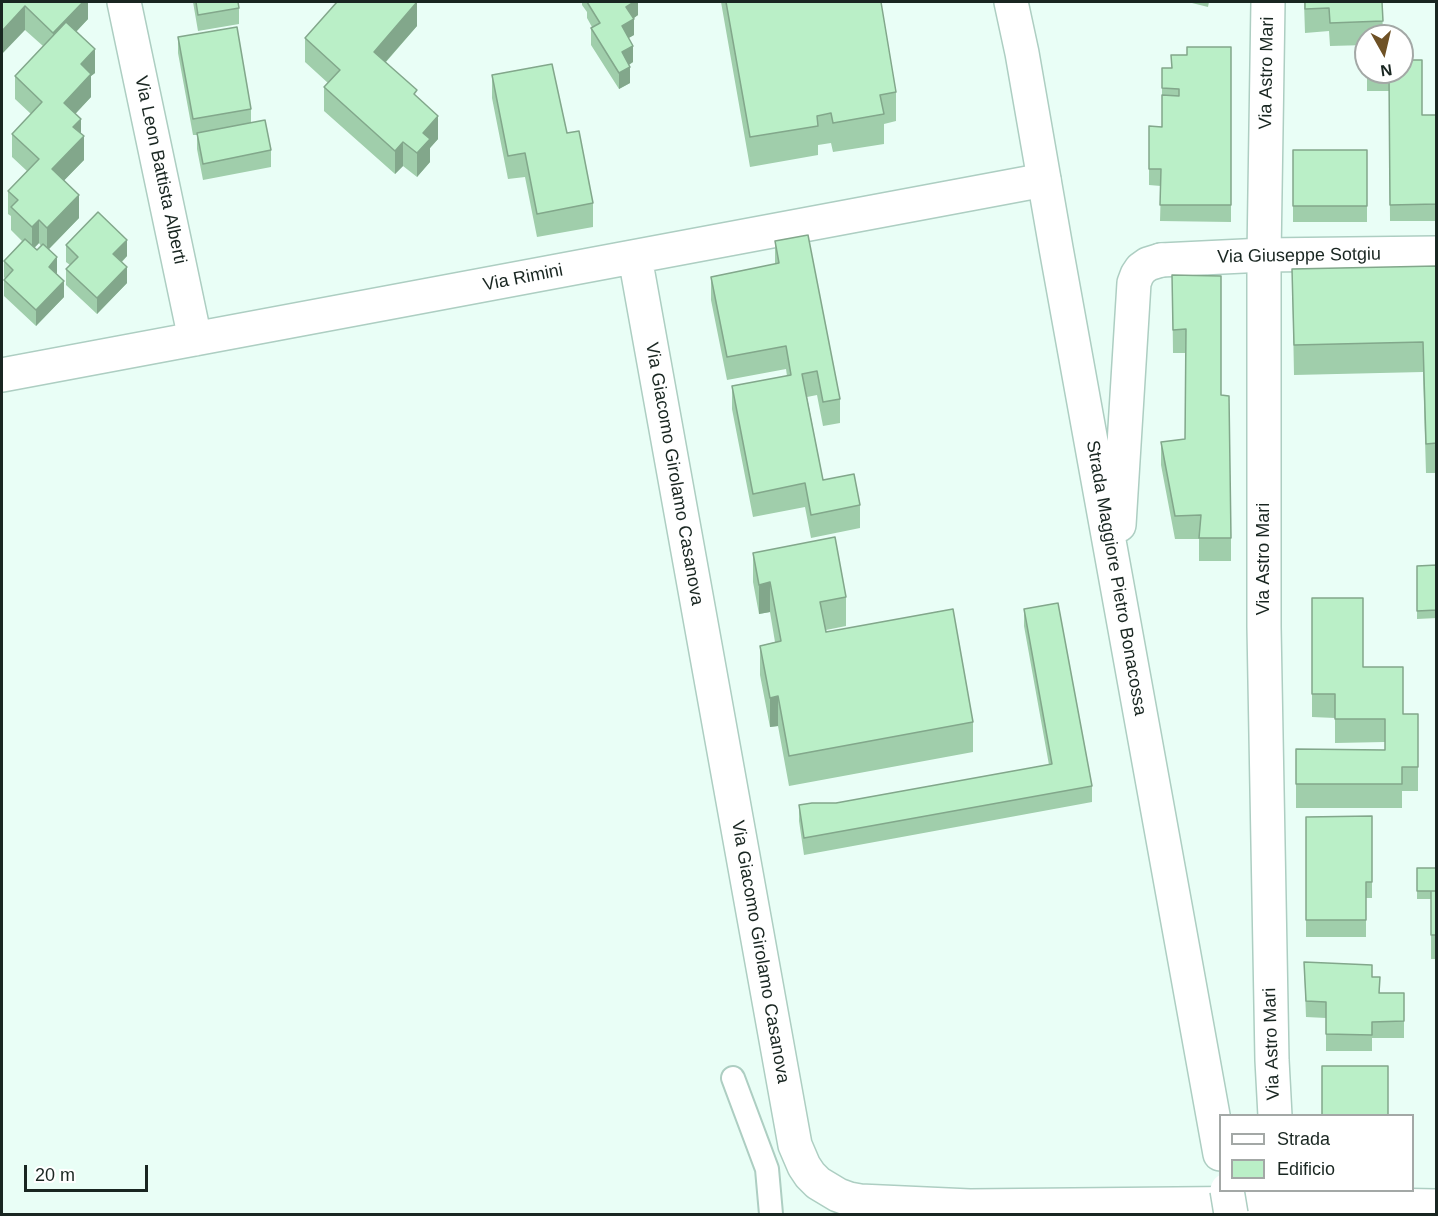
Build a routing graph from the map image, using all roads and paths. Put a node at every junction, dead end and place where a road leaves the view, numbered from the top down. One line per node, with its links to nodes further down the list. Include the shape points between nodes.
1 (124, 2): 8 (street, Via Leon Battista Alberti)
2 (1011, 2): 4 (street, Strada Maggiore Pietro Bonacossa)
3 (1268, 2): 6 (street, Via Astro Mari)
4 (1044, 180): 7 (street, Via Rimini); 10 (street, Strada Maggiore Pietro Bonacossa)
5 (1437, 253): 6 (street, Via Giuseppe Sotgiu)
6 (1264, 255): 10 (street, Via Giuseppe Sotgiu, via 1161,260 1148,264 1137,275); 12 (street, Via Astro Mari, via 1263,627)
7 (635, 257): 8 (street, Via Rimini); 17 (street, Via Giacomo Girolamo Casanova, via 795,1145 804,1166 818,1183 838,1195 860,1201)
8 (195, 339): 9 (street, Via Rimini)
9 (2, 375)
10 (1116, 578): 13 (street, Strada Maggiore Pietro Bonacossa)
11 (733, 1078): 18 (lane, via 767,1169)
12 (1275, 1114)
13 (1219, 1143)
14 (1227, 1192): 19 (street, bridge)
15 (1279, 1203): 16 (street, Via Giacomo Girolamo Casanova); 17 (street, Via Giacomo Girolamo Casanova)
16 (1437, 1206)
17 (971, 1210)
18 (771, 1215)
19 (1231, 1215)

